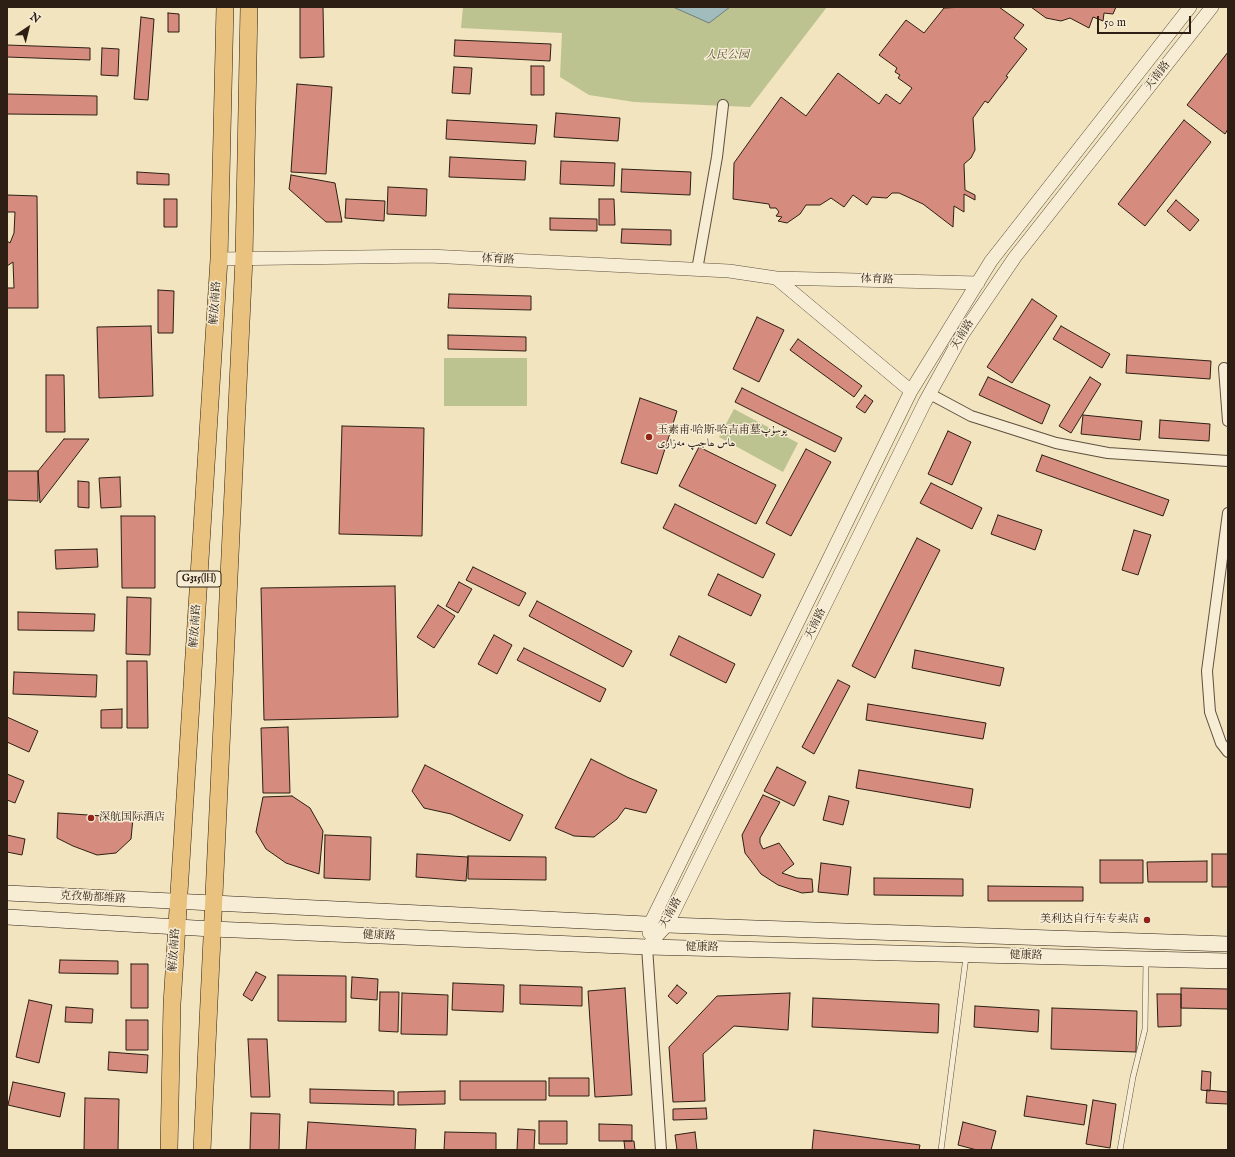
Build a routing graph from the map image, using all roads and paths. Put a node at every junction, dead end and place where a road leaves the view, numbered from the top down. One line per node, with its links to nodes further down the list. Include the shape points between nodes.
1 (225, 7): 7 (main road, 解放南路 / G315(旧))
2 (249, 7): 6 (main road, G315(旧))
3 (1190, 7): 10 (street, 天南路, via 991,261)
4 (1212, 7): 13 (street, 天南路, via 1015,257 962,335)
5 (723, 106): 8 (street)
6 (244, 258): 7 (street, 体育路); 8 (street, 体育路, via 429,256); 20 (main road, G315(旧))
7 (219, 259): 19 (main road, 解放南路 / G315(旧))
8 (697, 270): 9 (street, 体育路, via 729,271)
9 (776, 278): 10 (street, 体育路); 12 (street)
10 (978, 283): 12 (street, 天南路)
11 (1224, 368): 14 (street)
12 (911, 391): 22 (street, 天南路)
13 (930, 394): 15 (street, via 971,416 1056,443 1108,454); 23 (street, 天南路)
14 (1228, 420)
15 (1228, 461)
16 (1228, 512): 17 (street, via 1207,671 1210,712 1221,743)
17 (1228, 752)
18 (7, 893): 19 (main road, 克孜勒都维路)
19 (178, 902): 20 (main road, 健康路); 24 (main road, 解放南路 / G315(旧))
20 (213, 904): 22 (main road, 健康路); 25 (main road, G315(旧))
21 (7, 917): 24 (main road)
22 (650, 924): 23 (main road, 健康路); 27 (street, 天南路)
23 (667, 925): 26 (main road, 健康路); 27 (street, 天南路)
24 (177, 926): 25 (main road, 健康路); 31 (main road, 解放南路 / G315(旧), via 172,1004)
25 (212, 929): 27 (main road, 健康路); 32 (main road, G315(旧))
26 (1228, 944)
27 (648, 947): 28 (main road, 健康路); 33 (street)
28 (966, 954): 29 (main road, 健康路); 34 (lane)
29 (1146, 959): 30 (main road, 健康路); 35 (lane, via 1145,1029 1132,1077)
30 (1228, 961)
31 (169, 1150)
32 (202, 1150)
33 (661, 1150)
34 (941, 1150)
35 (1120, 1150)

